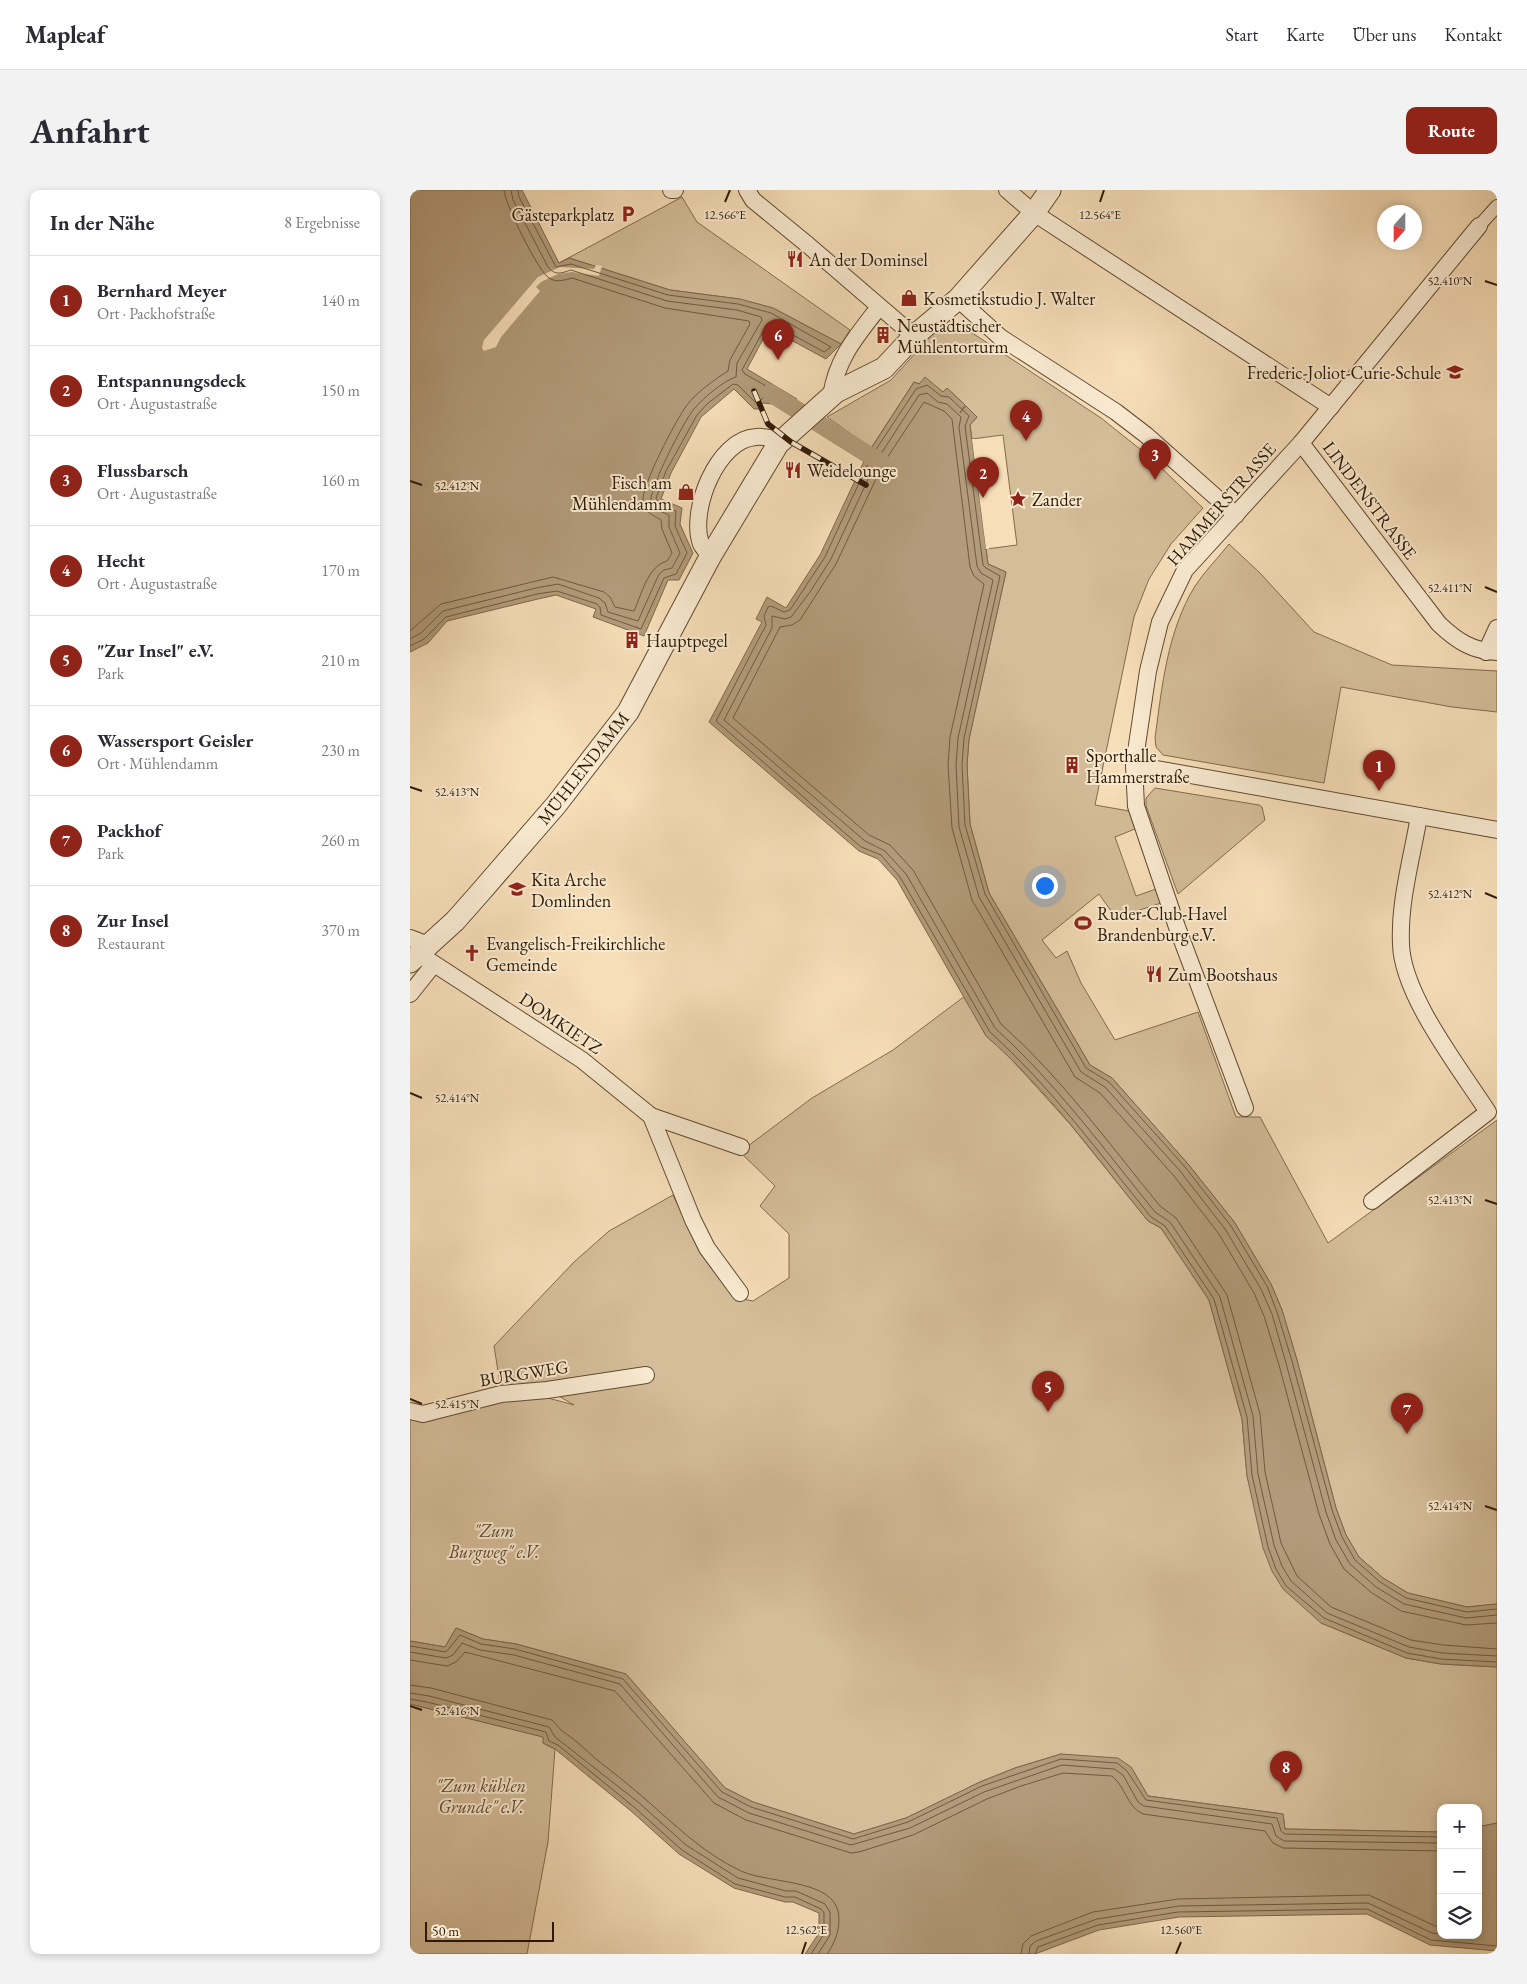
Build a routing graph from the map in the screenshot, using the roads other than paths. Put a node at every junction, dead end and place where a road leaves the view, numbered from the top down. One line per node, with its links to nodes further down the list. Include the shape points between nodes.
1 (747, 190): 8 (street, via 753,200)
2 (1007, 190): 5 (street)
3 (1050, 190): 5 (street, MÜHLENDAMM)
4 (1497, 206): 6 (street)
5 (1034, 213): 7 (street, MÜHLENDAMM); 11 (street)
6 (1479, 226): 11 (street, HAMMERSTRASSE)
7 (958, 299): 9 (street, MÜHLENDAMM); 14 (street, via 1000,337 1146,435)
8 (879, 307): 9 (street); 10 (street, via 852,341 834,374)
9 (914, 336): 10 (street, MÜHLENDAMM, via 884,368)
10 (827, 399): 12 (street, MÜHLENDAMM)
11 (1330, 407): 13 (street, HAMMERSTRASSE)
12 (787, 436): 15 (street, MÜHLENDAMM, via 764,465); 15 (street, via 755,436 735,445 716,468 702,495 698,519 701,544)
13 (1301, 443): 14 (street, HAMMERSTRASSE); 17 (street, LINDENSTRASSE, via 1439,624 1457,642)
14 (1236, 516): 18 (street, HAMMERSTRASSE, via 1185,570 1160,622 1148,671)
15 (710, 557): 21 (street, MÜHLENDAMM, via 628,712 556,805 455,921)
16 (1497, 628): 17 (street)
17 (1491, 652)
18 (1134, 765): 19 (street); 23 (street, HAMMERSTRASSE, via 1136,806)
19 (1420, 816): 20 (street); 26 (street, via 1402,913 1401,946 1420,1007 1488,1112)
20 (1497, 830)
21 (420, 952): 22 (street); 24 (street, DOMKIETZ, via 582,1060)
22 (410, 994)
23 (1245, 1108)
24 (651, 1116): 25 (street, DOMKIETZ); 27 (street, DOMKIETZ, via 707,1248)
25 (741, 1148)
26 (1372, 1201)
27 (740, 1293)
28 (646, 1375): 29 (street, BURGWEG, via 501,1394 431,1412)
29 (410, 1411)

